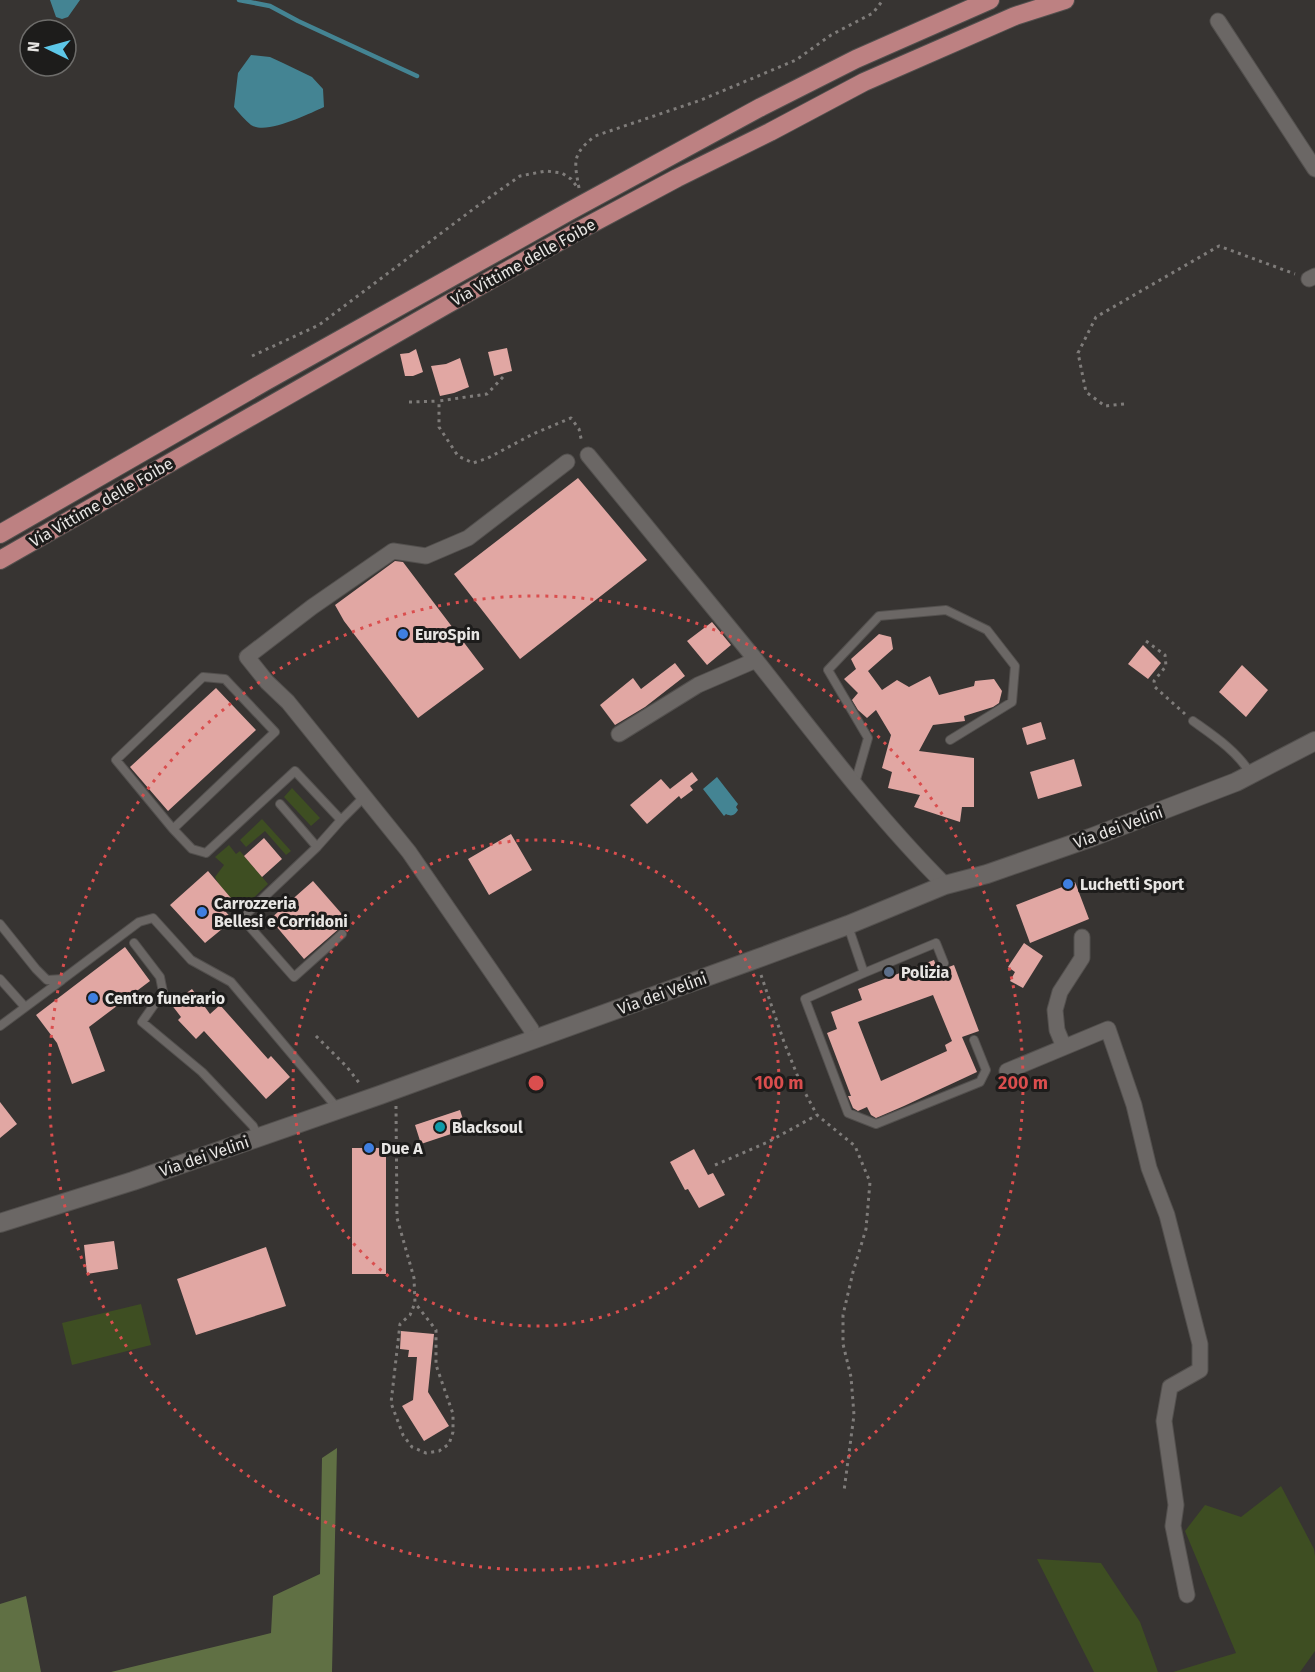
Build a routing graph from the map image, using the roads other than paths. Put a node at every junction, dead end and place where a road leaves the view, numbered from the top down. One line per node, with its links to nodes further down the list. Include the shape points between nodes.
1 (990, 0): 7 (main road, Via Vittime delle Foibe, via 856,58 751,113 266,381)
2 (1065, 0): 8 (main road, Via Vittime delle Foibe, via 1015,16 864,82 678,178 456,299)
3 (1218, 21): 4 (street)
4 (1315, 169)
5 (588, 455): 9 (street)
6 (567, 462): 16 (street, via 468,538 426,556 393,551 247,657)
7 (0, 534)
8 (0, 560)
9 (756, 660): 11 (street, via 698,685); 15 (street)
10 (1193, 721): 14 (lane, via 1229,748)
11 (619, 734)
12 (950, 740): 15 (lane, via 1012,702 1015,666 987,630 946,610 879,616 828,670 868,738)
13 (1315, 741): 14 (street, Via dei Velini)
14 (1251, 774): 21 (street, Via dei Velini, via 1090,838)
15 (855, 784): 21 (street)
16 (364, 797): 18 (lane); 33 (street, via 409,852 531,1029)
17 (280, 804): 20 (lane)
18 (341, 820): 19 (lane, via 295,771 206,853 192,849); 20 (lane)
19 (173, 829): 19 (lane, via 275,732 225,679 203,677 116,760)
20 (317, 847): 24 (lane, via 242,918 294,977)
21 (945, 885): 23 (street, Via dei Velini)
22 (0, 924): 30 (lane, via 47,980)
23 (848, 925): 28 (lane); 33 (street, Via dei Velini)
24 (342, 934)
25 (1082, 937): 35 (street, via 1082,958 1060,992 1055,1010)
26 (134, 943): 38 (lane, via 160,977 163,992 142,1022 202,1072 253,1126)
27 (944, 963): 28 (lane, via 936,943)
28 (864, 973): 34 (lane, via 805,999 848,1113 876,1124 980,1082 986,1070)
29 (0, 979): 31 (lane)
30 (63, 979): 31 (lane); 37 (lane, via 139,922 153,918 191,960 231,982)
31 (25, 1007): 32 (lane)
32 (0, 1026)
33 (534, 1040): 37 (street, Via dei Velini)
34 (974, 1040)
35 (1064, 1047): 36 (street); 40 (street, via 1108,1029 1167,1215 1200,1344 1200,1370 1170,1387 1164,1421 1176,1505 1173,1526)
36 (1007, 1071)
37 (338, 1109): 38 (street, Via dei Velini)
38 (258, 1137): 39 (street, Via dei Velini)
39 (0, 1223)
40 (1187, 1595)

